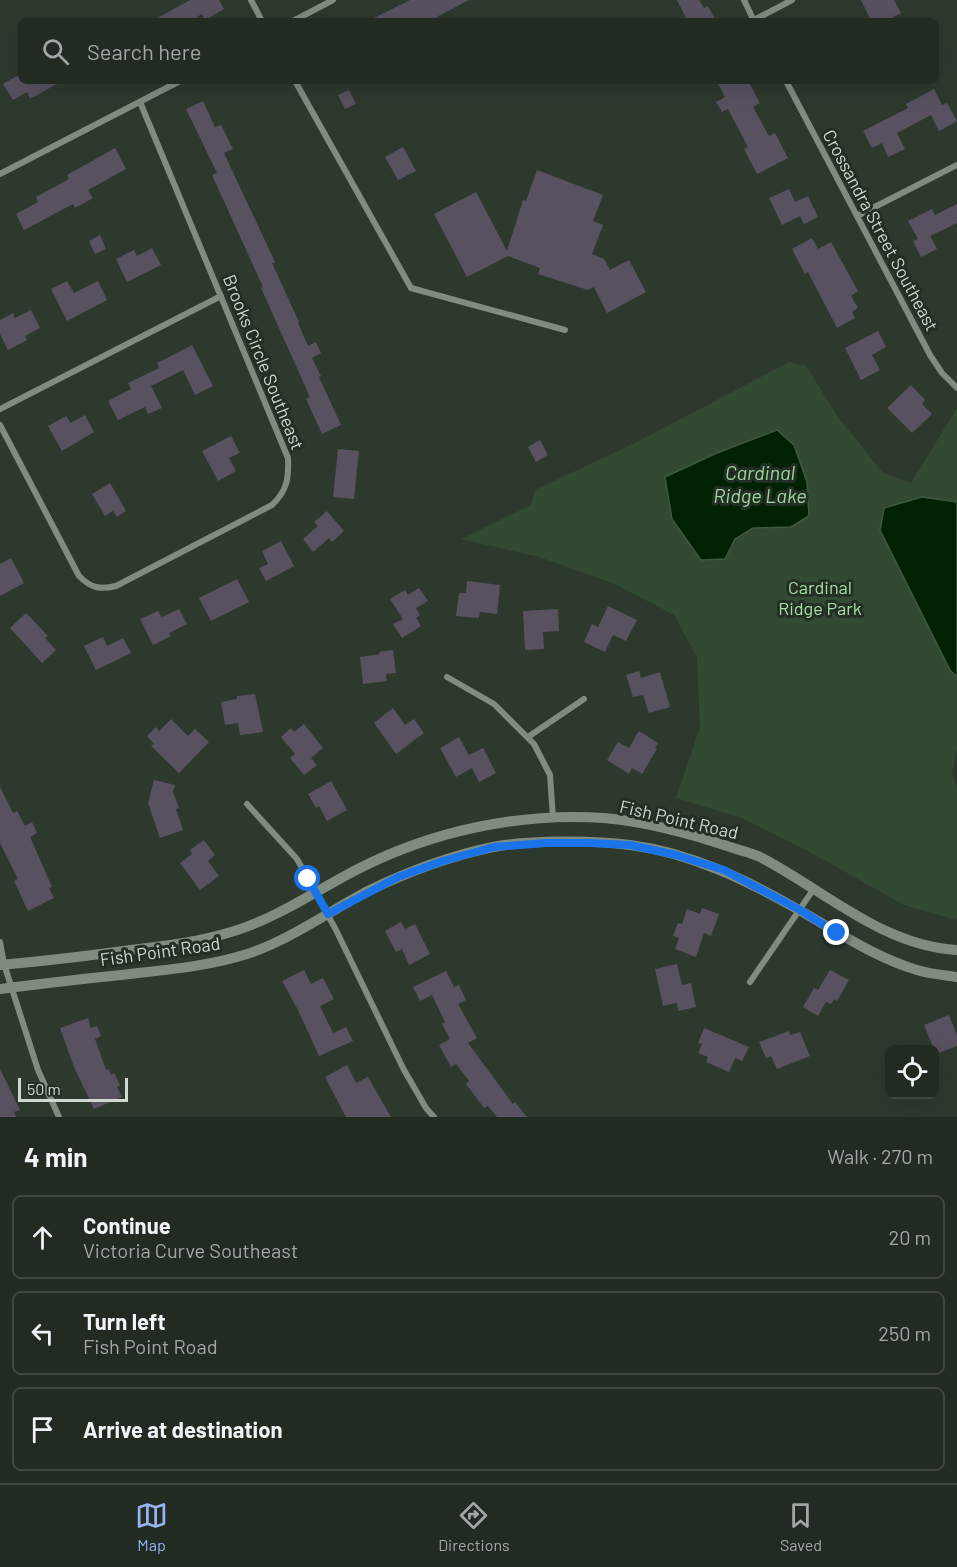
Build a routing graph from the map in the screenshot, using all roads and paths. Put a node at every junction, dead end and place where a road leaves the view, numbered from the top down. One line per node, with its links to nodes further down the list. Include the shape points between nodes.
1 (251, 0): 5 (street)
2 (333, 0): 6 (street)
3 (744, 0): 7 (street)
4 (792, 0): 8 (street)
5 (260, 18)
6 (299, 18)
7 (753, 18)
8 (758, 18)
9 (174, 84): 12 (street)
10 (297, 84): 17 (street, via 411,288)
11 (788, 84): 15 (street, Crossandra Street Southeast)
12 (140, 102): 14 (street); 16 (street, Brooks Circle Southeast)
13 (957, 165): 15 (street)
14 (0, 174)
15 (857, 216): 18 (street, Crossandra Street Southeast, via 930,355)
16 (221, 296): 19 (street); 20 (street, Brooks Circle Southeast, via 288,458 289,478 282,496 272,505 116,586 96,588 79,576)
17 (565, 330)
18 (957, 388)
19 (0, 409)
20 (0, 425)
21 (447, 677): 23 (street, via 494,704)
22 (584, 699): 23 (street)
23 (528, 738): 25 (street, via 550,775)
24 (247, 804): 27 (street, via 297,859)
25 (553, 818): 26 (street, Fish Point Road, via 604,818 709,840 760,857); 27 (street, Fish Point Road, via 491,824 435,838 360,868)
26 (813, 890): 28 (street); 31 (street, Fish Point Road, via 896,937 937,949)
27 (315, 893): 29 (street); 32 (street, Fish Point Road, via 278,915 230,933 183,944)
28 (800, 910): 29 (street, Fish Point Road, via 724,870 676,855 630,845 545,843 494,847 443,861 398,877); 33 (street, Fish Point Road, via 878,954 918,971); 34 (street)
29 (328, 914): 35 (street, Fish Point Road, via 284,939 246,954 190,968); 38 (street, via 404,1070)
30 (0, 942): 32 (street)
31 (957, 950)
32 (2, 965): 35 (street)
33 (957, 977)
34 (750, 982)
35 (13, 987): 36 (street, Fish Point Road); 37 (street, via 38,1070)
36 (0, 989)
37 (60, 1117)
38 (434, 1117)

